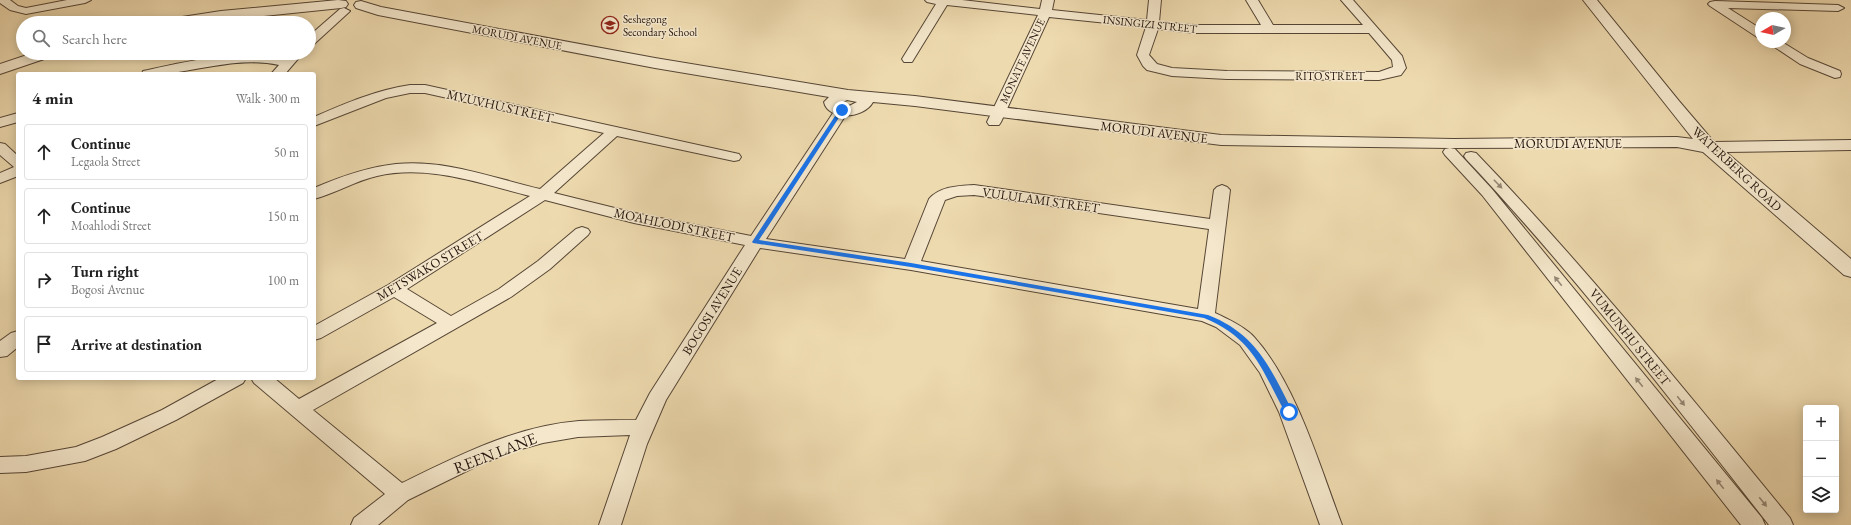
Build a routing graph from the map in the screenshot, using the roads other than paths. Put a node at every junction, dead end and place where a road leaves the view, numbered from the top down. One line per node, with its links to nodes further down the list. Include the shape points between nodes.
1 (3, 0): 2 (street, via 14,8 26,11)
2 (85, 0)
3 (1048, 0): 12 (street, MONATE AVENUE)
4 (1155, 0): 14 (street)
5 (1252, 0): 16 (street)
6 (1347, 0): 15 (street, RITO STREET)
7 (1590, 0): 38 (street, WATERBERG ROAD, via 1668,99)
8 (1824, 0): 10 (street, via 1841,10)
9 (940, 1): 12 (street, INSINGIZI STREET); 20 (street)
10 (1712, 2): 17 (street)
11 (350, 5): 13 (street, MORUDI AVENUE); 18 (street); 25 (street, MORUDI AVENUE)
12 (1044, 13): 14 (street, INSINGIZI STREET); 32 (street, MONATE AVENUE)
13 (214, 16)
14 (1153, 25): 15 (street, RITO STREET, via 1144,55 1147,64 1172,72 1365,76 1396,72 1400,68 1398,60); 16 (street, INSINGIZI STREET, via 1212,30)
15 (1371, 28): 16 (street, INSINGIZI STREET)
16 (1270, 30)
17 (1755, 30)
18 (316, 36)
19 (1783, 48): 29 (street, via 1804,61)
20 (908, 59)
21 (27, 60): 26 (street)
22 (247, 60): 28 (street)
23 (267, 60): 27 (street)
24 (290, 60): 27 (street)
25 (655, 63): 30 (street, MORUDI AVENUE); 31 (street, MORUDI AVENUE, via 807,96)
26 (0, 69)
27 (282, 69)
28 (157, 72)
29 (1835, 74)
30 (856, 99): 31 (street, via 852,111); 32 (street, MORUDI AVENUE, via 889,109)
31 (837, 107): 50 (street, BOGOSI AVENUE)
32 (997, 117): 40 (street, MORUDI AVENUE, via 1122,139 1201,146 1259,149)
33 (16, 118): 35 (street)
34 (316, 121): 36 (street, MVUVHU STREET, via 385,93 404,89 424,89)
35 (0, 122)
36 (613, 132): 41 (street, MVUVHU STREET); 47 (street)
37 (1851, 145): 38 (street, MORUDI AVENUE)
38 (1709, 146): 40 (street, MORUDI AVENUE); 52 (street, WATERBERG ROAD)
39 (0, 147): 42 (street)
40 (1461, 150): 68 (street, VUMUNHU STREET, one-way to 40, via 1487,192); 69 (street, VUMUNHU STREET, one-way to 69, via 1509,194 1584,281)
41 (734, 157)
42 (16, 162)
43 (16, 172): 44 (street)
44 (0, 178)
45 (1222, 190): 48 (street)
46 (316, 193): 47 (street, MOAHLODI STREET, via 361,174 413,167 449,171)
47 (543, 195): 50 (street, MOAHLODI STREET, via 634,218); 53 (street, METSWAKO STREET)
48 (1217, 225): 51 (street, VULULAMI STREET, via 963,190 939,197 935,202); 54 (street)
49 (582, 232): 55 (street, via 544,265 505,293)
50 (755, 242): 51 (street, MOAHLODI STREET); 62 (street, BOGOSI AVENUE, via 657,398)
51 (911, 265): 54 (street, MOAHLODI STREET)
52 (1851, 270)
53 (394, 289): 55 (street); 56 (street, METSWAKO STREET)
54 (1206, 316): 67 (street, MOAHLODI STREET, via 1222,323 1242,337 1268,371 1289,412)
55 (451, 324): 61 (street)
56 (316, 333)
57 (16, 339): 58 (street)
58 (0, 351)
59 (232, 380): 63 (street, via 169,414 78,455 26,464)
60 (263, 380): 61 (street)
61 (298, 409): 64 (street)
62 (643, 427): 64 (street, REEN LANE, via 578,429 509,444 471,459); 66 (street, BOGOSI AVENUE)
63 (0, 465)
64 (400, 494): 65 (street, REEN LANE)
65 (362, 525)
66 (610, 525)
67 (1331, 525)
68 (1754, 525)
69 (1782, 525)

